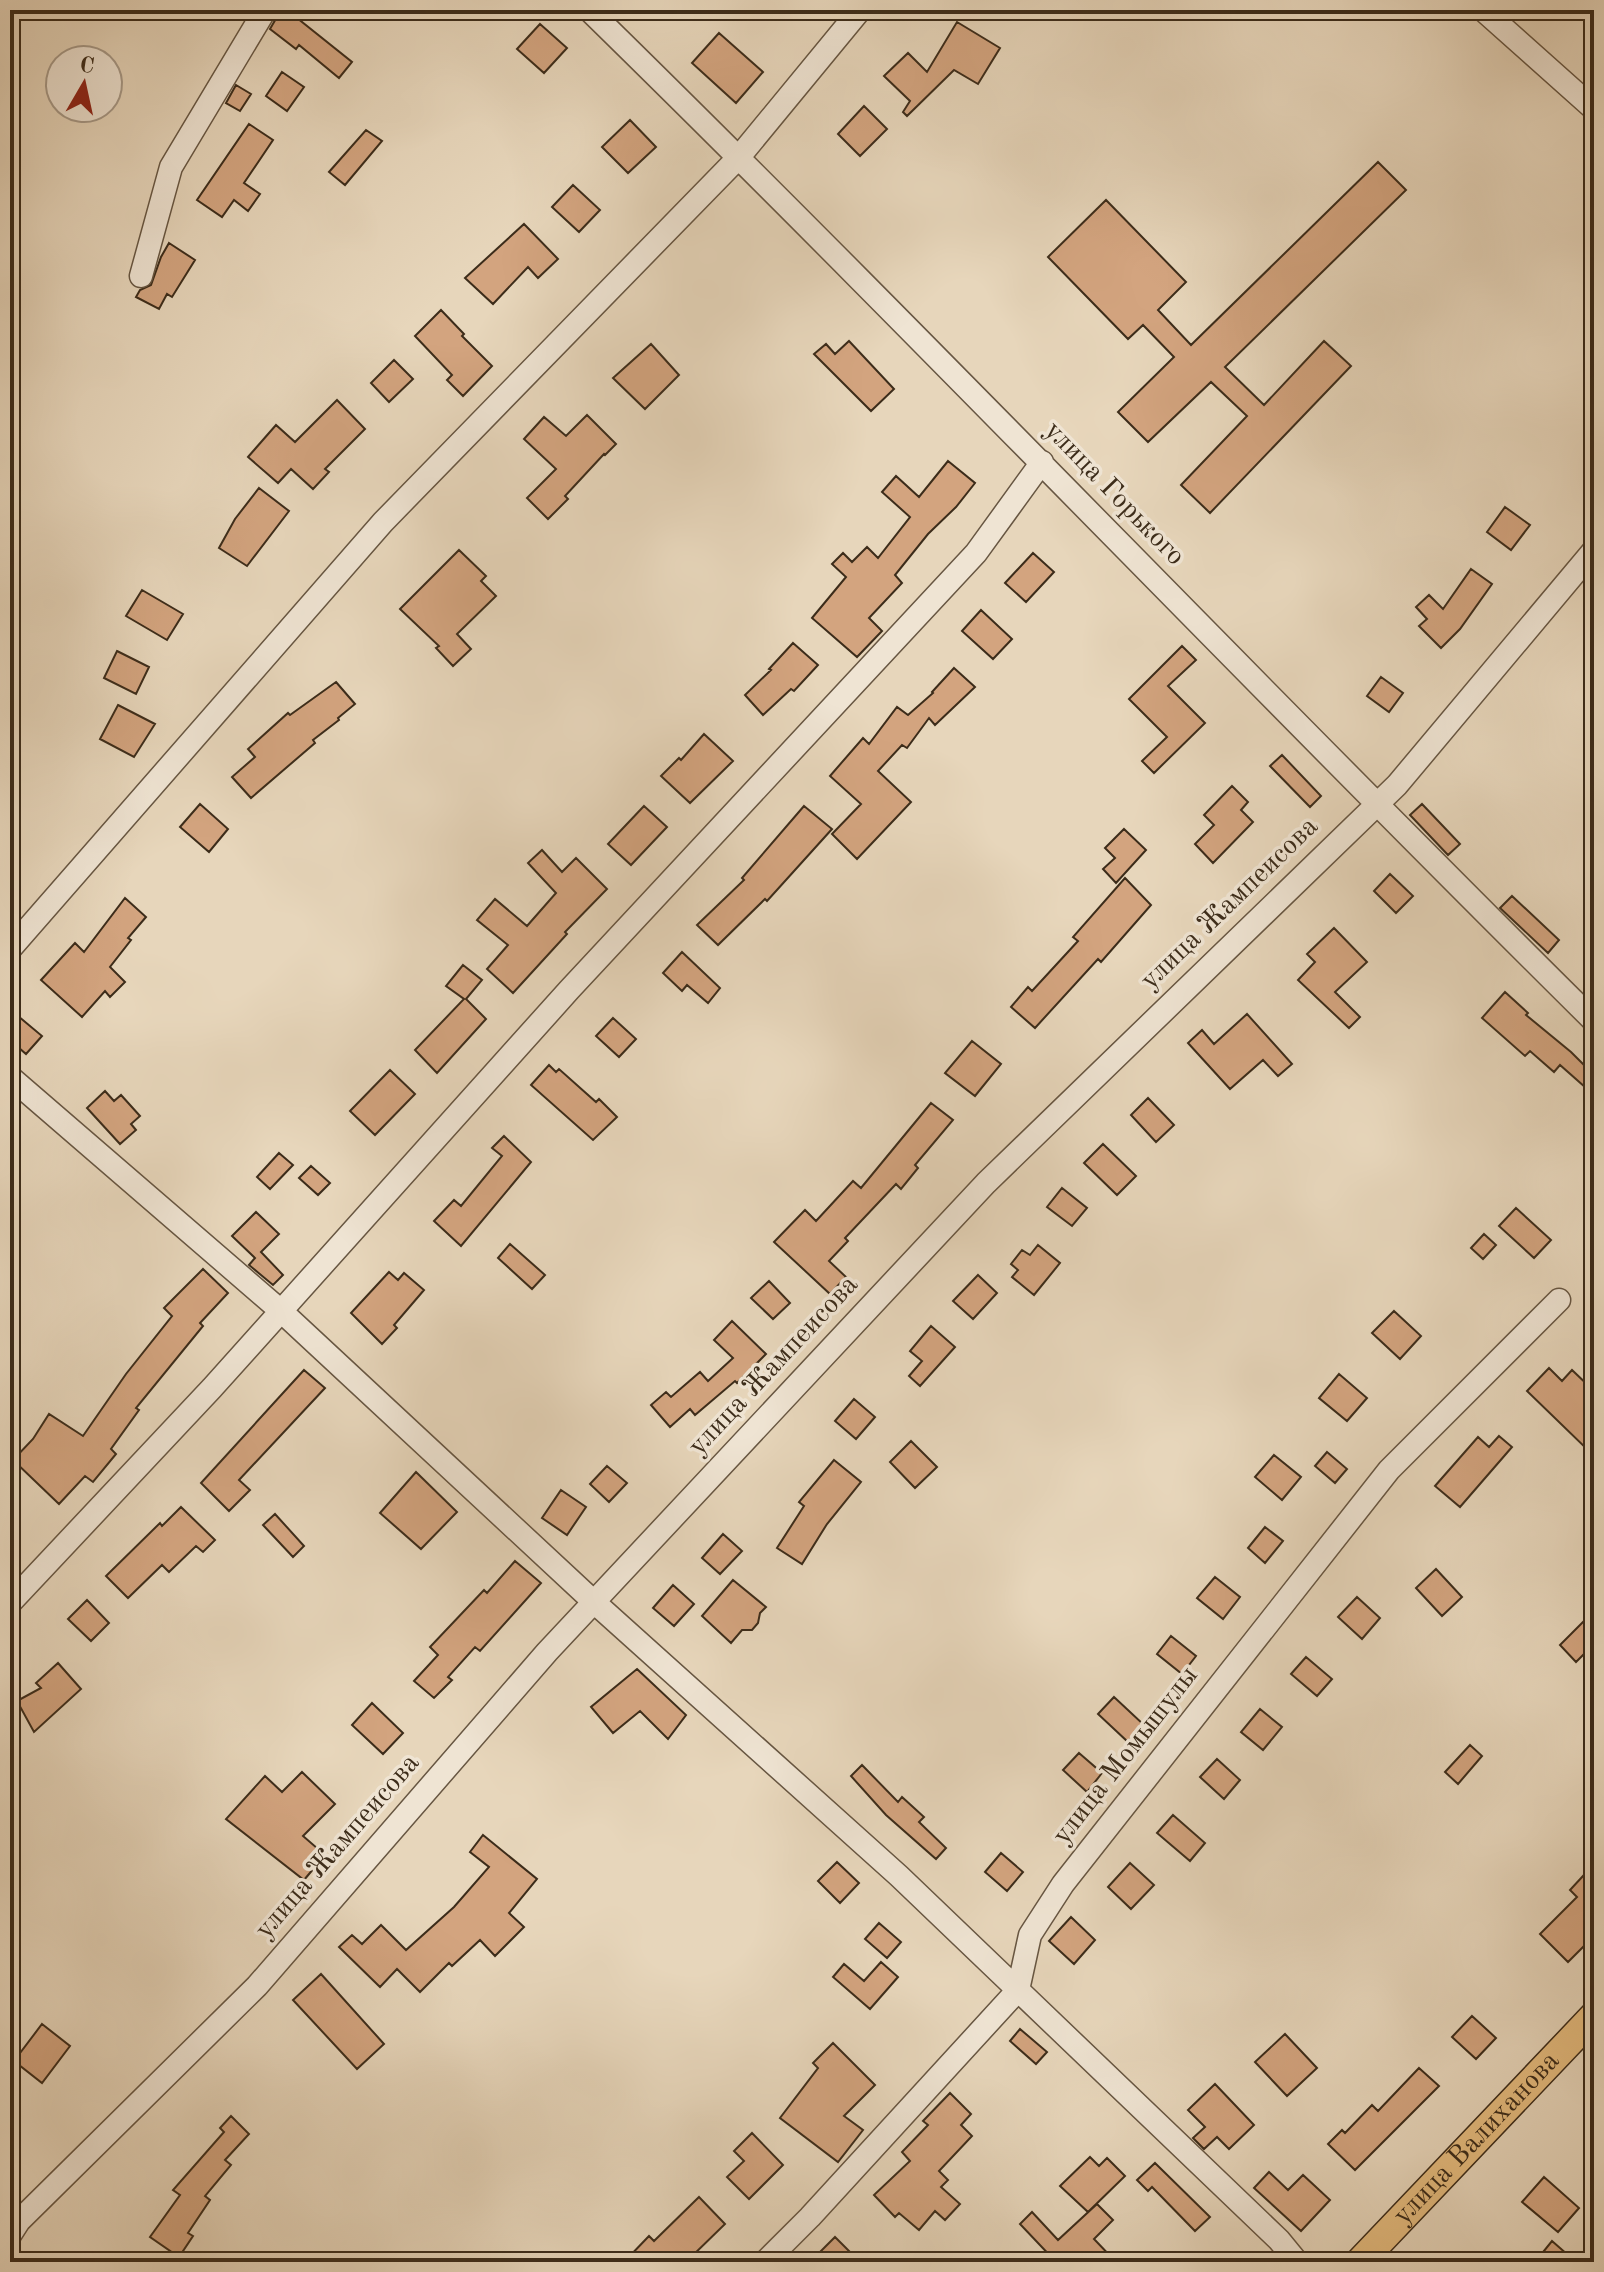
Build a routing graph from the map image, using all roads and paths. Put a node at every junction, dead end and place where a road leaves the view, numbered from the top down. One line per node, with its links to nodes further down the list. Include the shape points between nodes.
1 (265, 10): 7 (street, via 171,167)
2 (589, 10): 6 (street, улица Горького)
3 (860, 10): 6 (street)
4 (1483, 10): 5 (street)
5 (1594, 109)
6 (739, 157): 8 (street, улица Горького); 11 (street, via 383,522)
7 (141, 276)
8 (1042, 462): 10 (street, улица Горького); 15 (street, via 976,553 569,990)
9 (1594, 550): 10 (street, улица Жампеисова)
10 (1375, 805): 12 (street, улица Горького); 16 (street, улица Жампеисова, via 986,1183)
11 (10, 949)
12 (1594, 1021)
13 (10, 1077): 15 (street)
14 (1559, 1300): 18 (street, улица Момышулы, via 1389,1470 1073,1871 1030,1935)
15 (281, 1311): 16 (street); 17 (street)
16 (594, 1602): 18 (street); 20 (street, улица Жампеисова, via 257,1986)
17 (10, 1603)
18 (1018, 1990): 21 (street); 22 (street)
19 (1594, 2016): 23 (main road, улица Валиханова)
20 (10, 2235)
21 (765, 2262)
22 (1297, 2262)
23 (1360, 2262)

